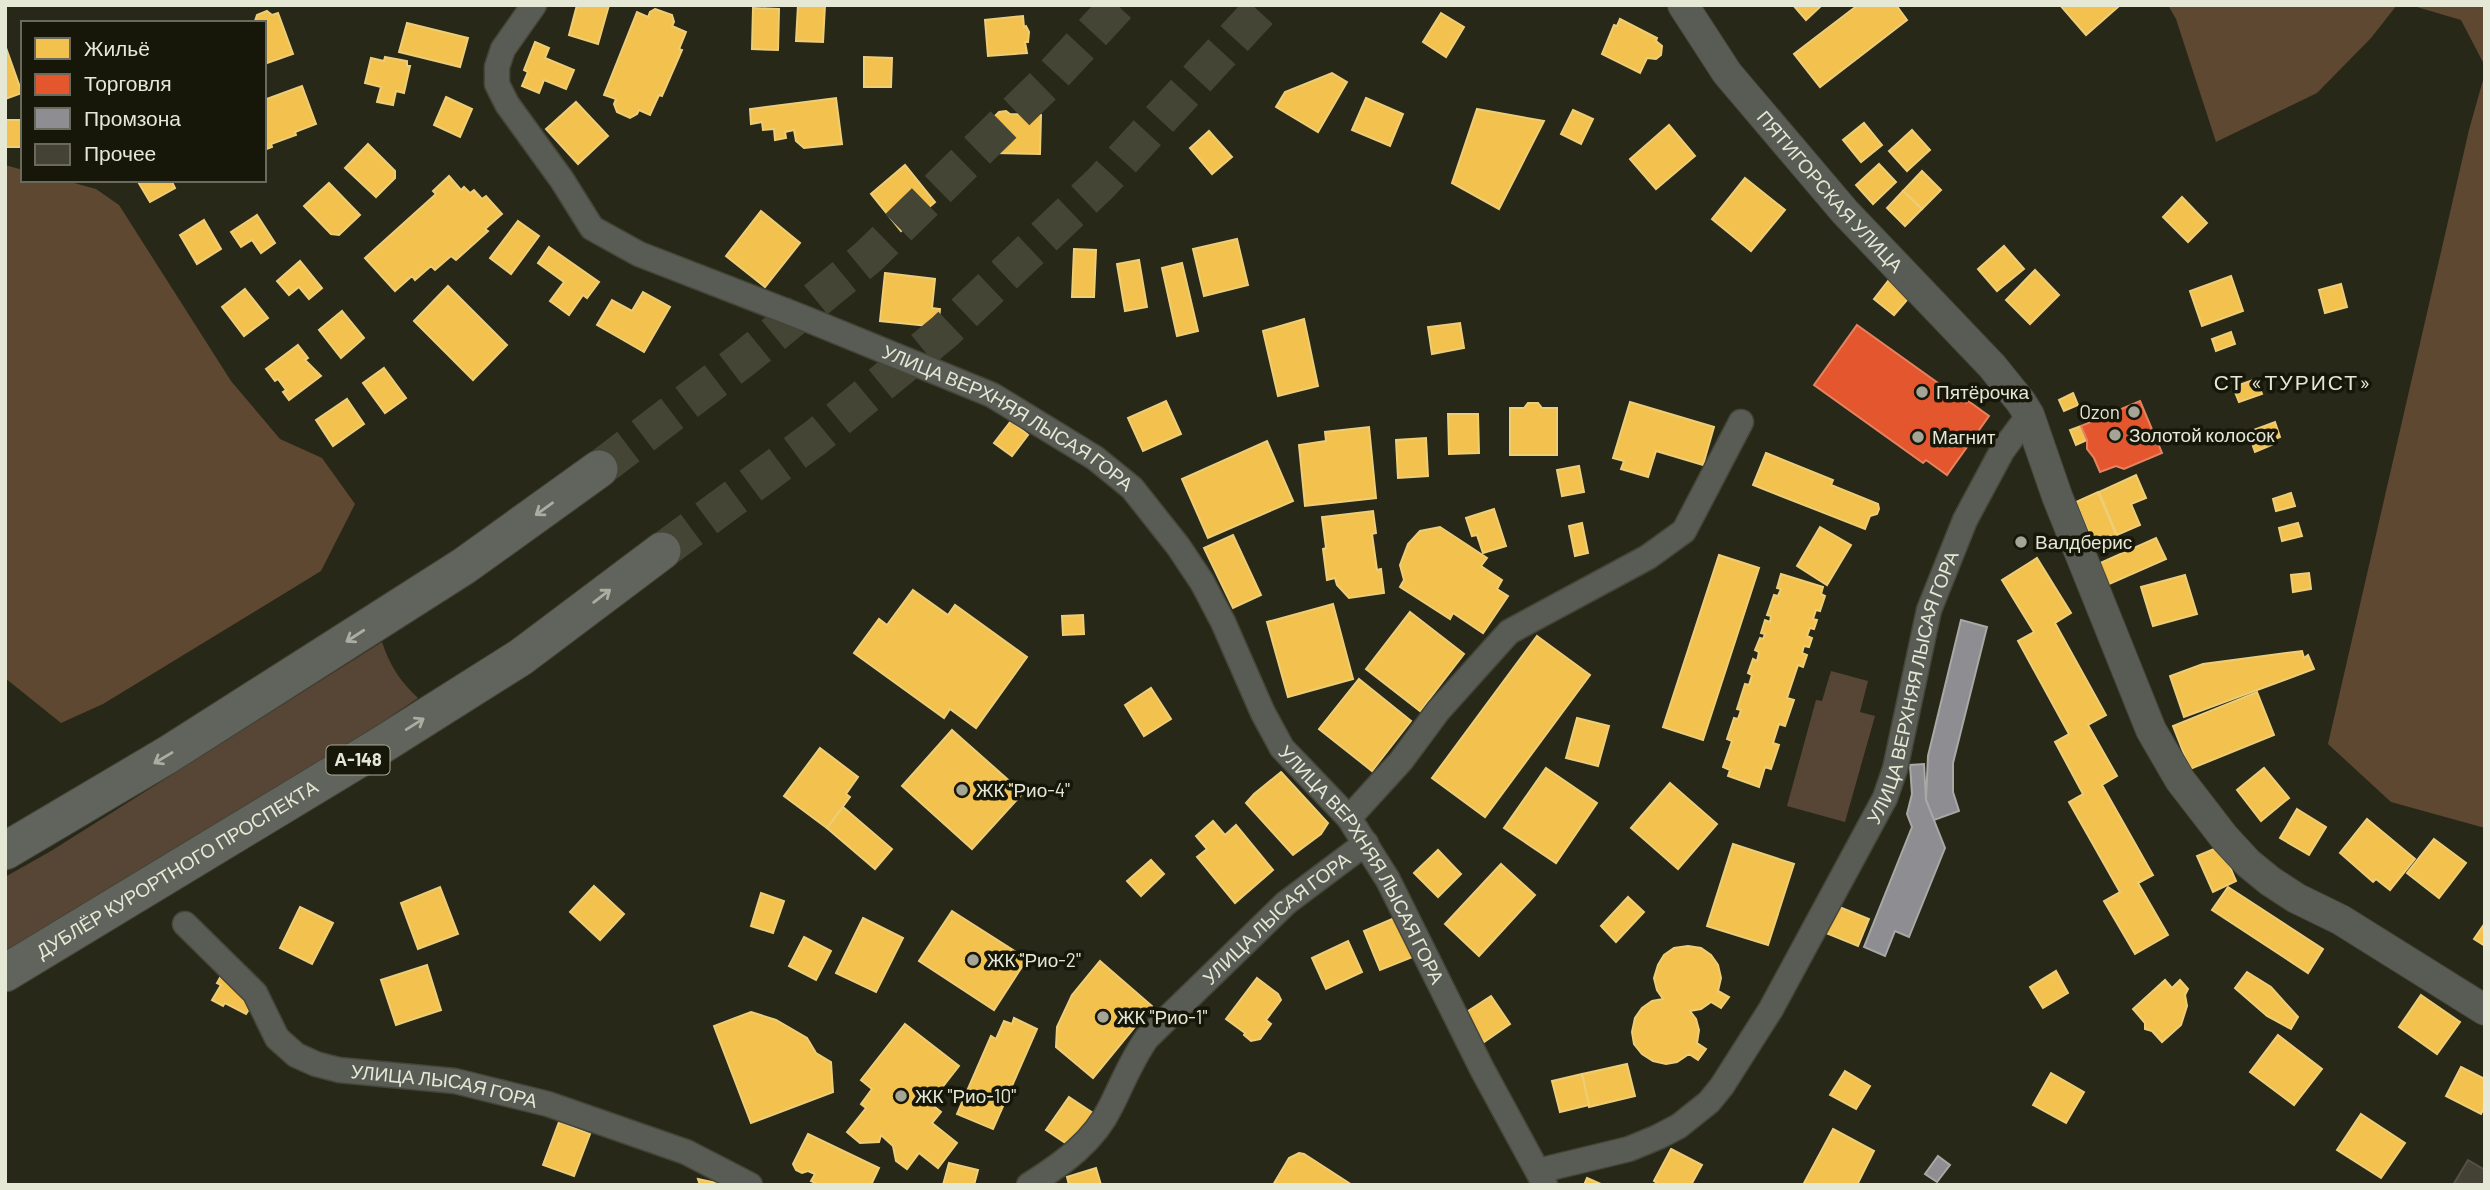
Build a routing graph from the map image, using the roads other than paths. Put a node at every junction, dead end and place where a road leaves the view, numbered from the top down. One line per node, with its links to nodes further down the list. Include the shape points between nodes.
1 (534, 5): 7 (street, УЛИЦА ВЕРХНЯЯ ЛЫСАЯ ГОРА, via 503,49 496,67 497,84 592,228 639,254 992,395 1095,458 1132,488 1178,546 1223,622 1282,748)
2 (1684, 5): 3 (street, ПЯТИГОРСКАЯ УЛИЦА, via 1727,73 1845,212 1992,366)
3 (2029, 415): 12 (street, via 2151,730 2180,780 2224,837 2270,881); 13 (street, УЛИЦА ВЕРХНЯЯ ЛЫСАЯ ГОРА, via 1970,509 1929,610 1885,798 1771,1009 1721,1086 1695,1114 1658,1137)
4 (1741, 422): 7 (street, via 1684,531 1648,557 1510,632)
5 (599, 469): 9 (main road, one-way to 9, via 464,566 169,754)
6 (662, 551): 11 (main road, ДУБЛЁР КУРОРТНОГО ПРОСПЕКТА / А-148, one-way to 6, via 521,657)
7 (1349, 818): 8 (street, УЛИЦА ВЕРХНЯЯ ЛЫСАЯ ГОРА)
8 (1366, 843): 13 (street, УЛИЦА ВЕРХНЯЯ ЛЫСАЯ ГОРА); 15 (street, УЛИЦА ЛЫСАЯ ГОРА, via 1286,903 1147,1038 1111,1108 1088,1140)
9 (5, 851)
10 (185, 924): 14 (street, УЛИЦА ЛЫСАЯ ГОРА, via 255,993 277,1038 296,1055 339,1070 455,1081 548,1104 686,1153)
11 (5, 973)
12 (2485, 1010)
13 (1542, 1178)
14 (750, 1185)
15 (1029, 1185)

